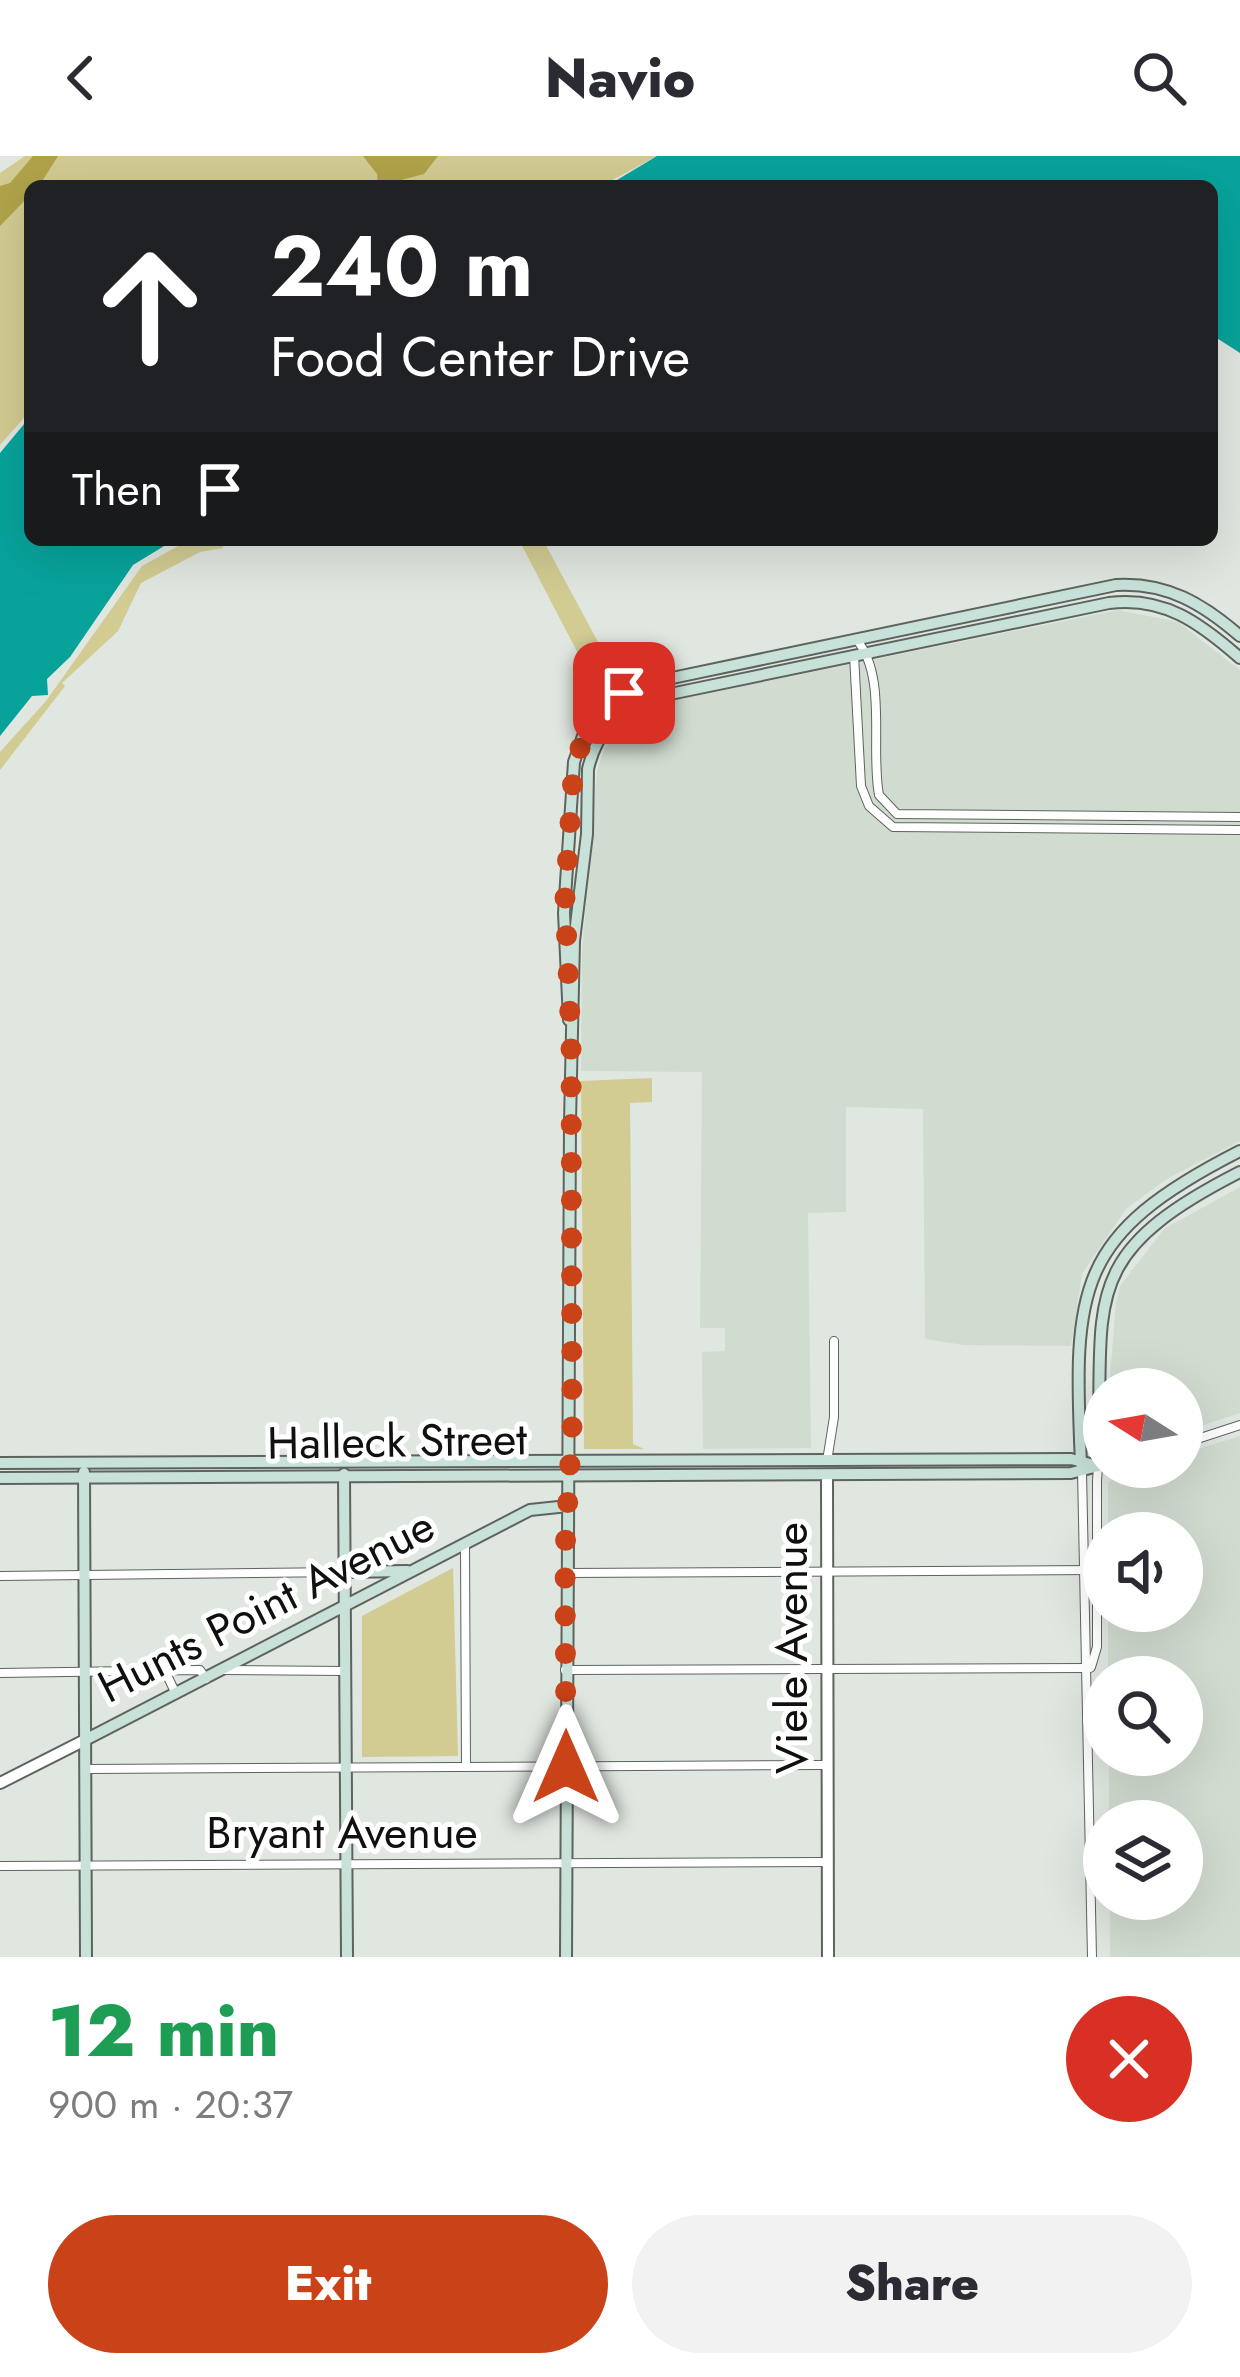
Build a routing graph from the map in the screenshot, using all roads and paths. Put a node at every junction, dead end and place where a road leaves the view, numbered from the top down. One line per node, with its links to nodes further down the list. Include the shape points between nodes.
1 (1240, 636): 2 (main road, via 1181,595 1126,584)
2 (856, 639): 3 (street); 4 (main road)
3 (868, 653): 5 (main road); 6 (main road, via 1136,601 1186,616); 8 (street, via 879,795 897,814)
4 (785, 654): 7 (main road); 10 (main road, via 634,688 605,707 583,736 572,770 564,914)
5 (854, 656): 7 (main road); 9 (street, via 861,786 893,827)
6 (1240, 658)
7 (698, 688): 10 (main road, via 630,707 592,751)
8 (1240, 817)
9 (1240, 830)
10 (571, 1041): 22 (main road)
11 (1240, 1151): 21 (main road, via 1153,1199 1101,1260 1082,1322)
12 (1240, 1172): 14 (main road, via 1163,1214 1133,1244 1111,1282)
13 (835, 1341): 17 (street, Viele Avenue)
14 (1099, 1368)
15 (1240, 1425): 16 (street)
16 (1203, 1437)
17 (827, 1461): 21 (main road, Halleck Street); 22 (main road, Halleck Street); 23 (main road, Viele Avenue)
18 (0, 1463): 19 (main road, Halleck Street)
19 (84, 1463): 20 (main road, Halleck Street); 25 (main road)
20 (344, 1464): 22 (main road, Halleck Street); 26 (main road)
21 (1082, 1466): 23 (main road, Halleck Street); 29 (street)
22 (571, 1468): 23 (main road, Halleck Street); 26 (main road, Halleck Street); 27 (main road)
23 (827, 1475): 33 (street, Viele Avenue)
24 (0, 1478): 25 (main road, Halleck Street)
25 (84, 1478): 26 (main road, Halleck Street); 35 (main road)
26 (344, 1478): 31 (main road)
27 (568, 1506): 28 (main road, Hunts Point Avenue, via 530,1510); 32 (main road)
28 (465, 1544): 30 (main road, Hunts Point Avenue); 51 (street)
29 (1083, 1570): 33 (street)
30 (408, 1571): 31 (main road); 36 (main road, Hunts Point Avenue)
31 (344, 1572): 35 (street); 36 (main road)
32 (565, 1573): 33 (street); 42 (main road)
33 (826, 1573): 39 (street, Viele Avenue)
34 (0, 1576): 35 (street)
35 (85, 1576): 46 (main road)
36 (345, 1609): 37 (main road, Hunts Point Avenue); 41 (main road)
37 (258, 1653): 40 (main road, Hunts Point Avenue); 44 (street)
38 (1083, 1668): 39 (street)
39 (827, 1669): 42 (street); 50 (street, Viele Avenue)
40 (224, 1670): 44 (street); 47 (main road, Hunts Point Avenue)
41 (345, 1670): 44 (street); 53 (main road)
42 (565, 1670): 52 (main road)
43 (165, 1671): 46 (street); 47 (street, via 200,1670); 48 (street)
44 (268, 1672)
45 (0, 1673): 46 (street)
46 (85, 1673): 49 (main road)
47 (206, 1679): 48 (main road, Hunts Point Avenue)
48 (176, 1694): 49 (main road, Hunts Point Avenue)
49 (86, 1740): 54 (main road); 56 (street, Hunts Point Avenue)
50 (828, 1765): 52 (street); 57 (street, Viele Avenue)
51 (466, 1767): 52 (street); 53 (street)
52 (566, 1767): 58 (main road)
53 (346, 1768): 54 (street); 59 (main road)
54 (86, 1769): 60 (main road)
55 (1091, 1776): 66 (street)
56 (2, 1778)
57 (828, 1862): 58 (street, Bryant Avenue); 65 (street, Viele Avenue)
58 (566, 1864): 59 (street, Bryant Avenue); 64 (main road)
59 (346, 1865): 60 (street, Bryant Avenue); 63 (main road)
60 (86, 1866): 61 (street, Bryant Avenue); 62 (main road)
61 (0, 1867)
62 (86, 1957)
63 (346, 1957)
64 (566, 1957)
65 (828, 1957)
66 (1092, 1957)

